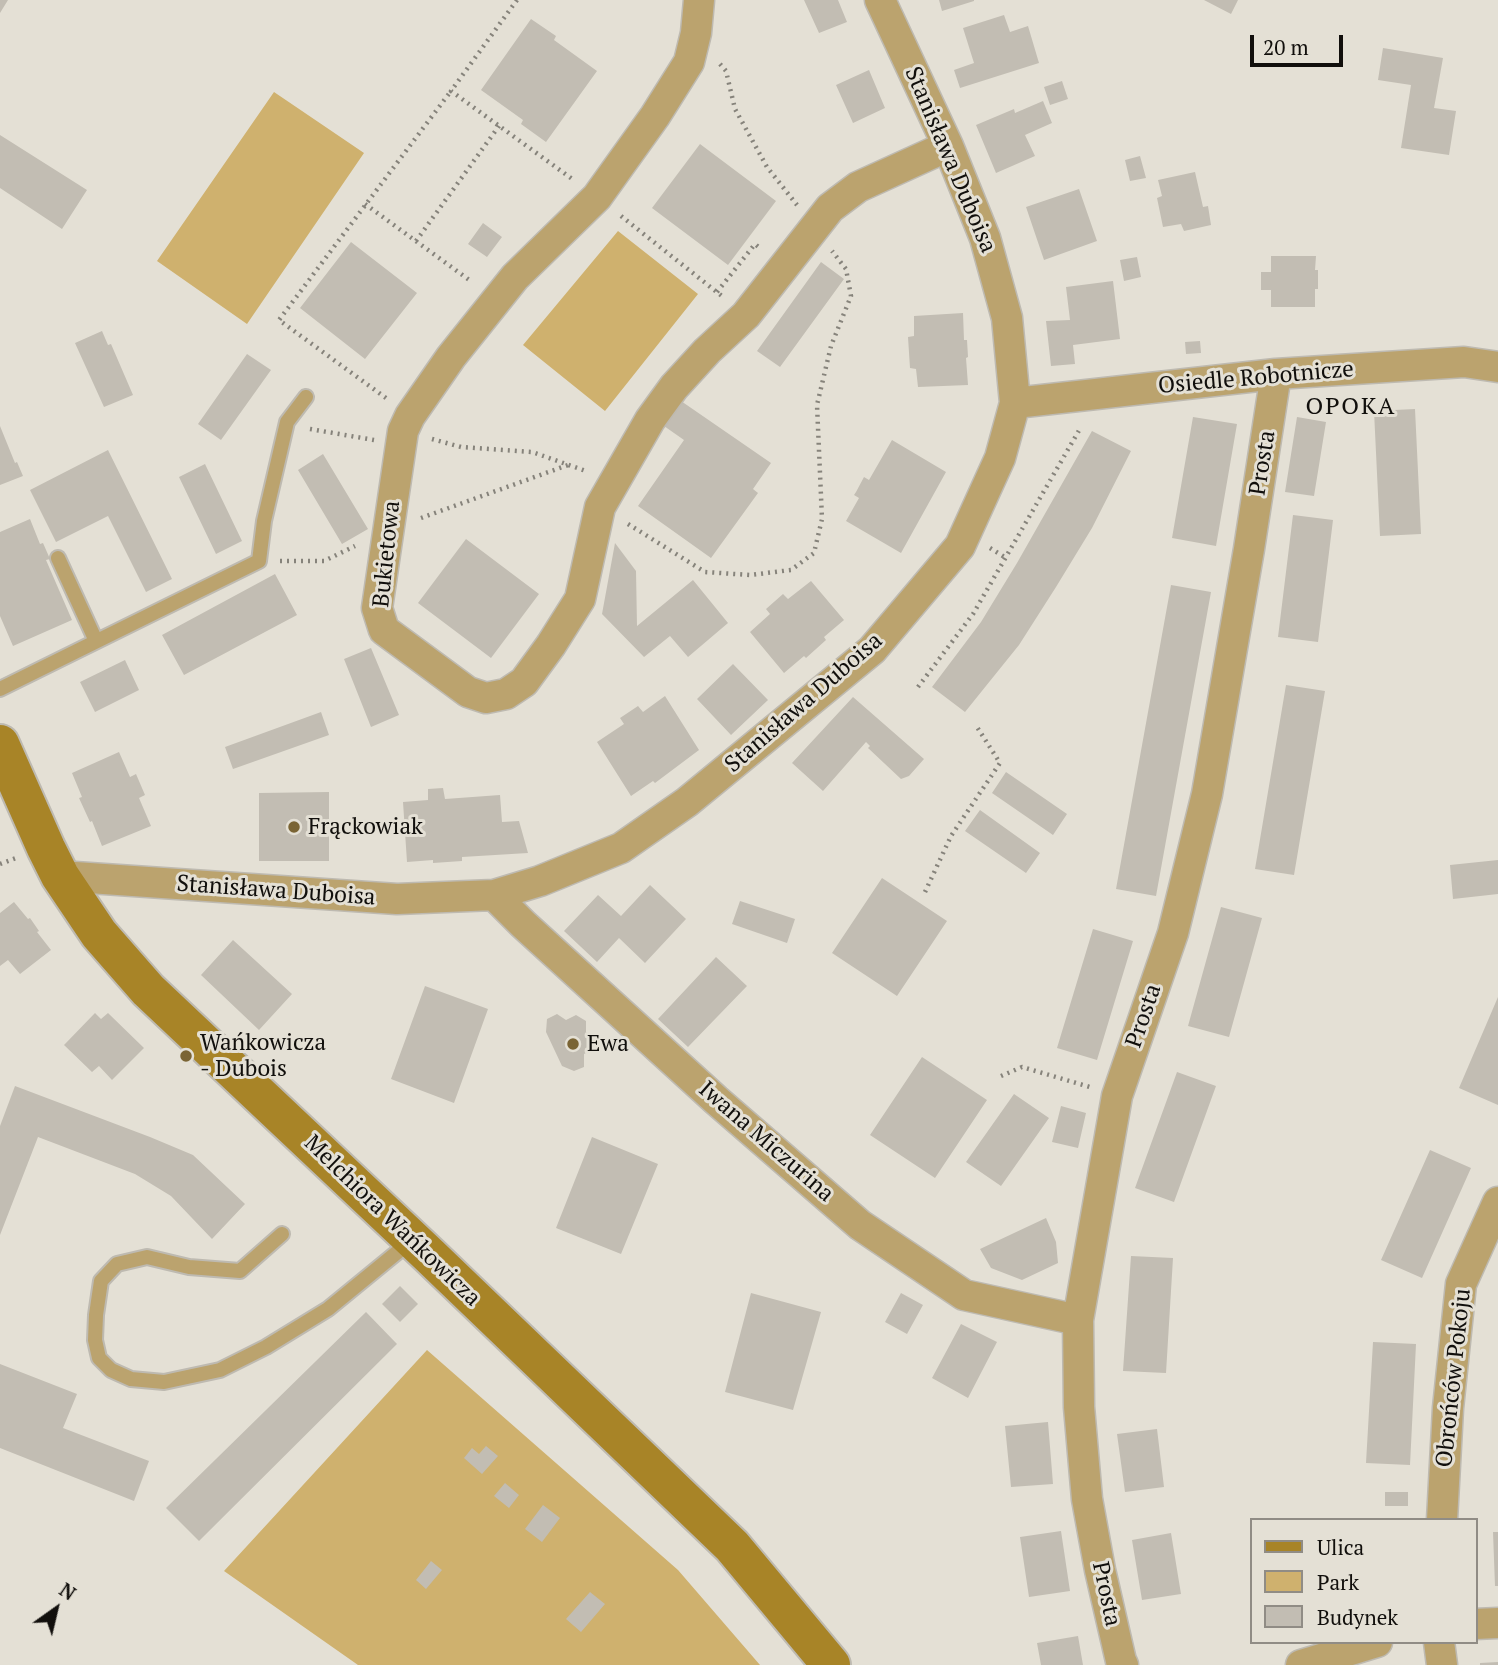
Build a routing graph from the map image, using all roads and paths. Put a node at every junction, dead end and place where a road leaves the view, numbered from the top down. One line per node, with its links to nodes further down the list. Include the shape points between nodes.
1 (517, 0): 5 (path)
2 (699, 0): 4 (street, Bukietowa)
3 (880, 0): 7 (street, Stanisława Duboisa)
4 (696, 33): 8 (street, Bukietowa, via 689,62); 10 (path, via 726,71 735,109 768,167)
5 (451, 91): 6 (path); 9 (path)
6 (499, 126): 8 (path); 11 (path)
7 (948, 146): 10 (street, Bukietowa, via 858,187); 18 (street, Stanisława Duboisa, via 985,238 1007,318)
8 (597, 197): 12 (street, Bukietowa); 13 (path)
9 (365, 204): 11 (path); 19 (path, via 279,320)
10 (814, 228): 13 (street, Bukietowa); 23 (path, via 846,270 850,296 831,346 817,405 822,519 814,554 791,570 750,575 705,572)
11 (416, 241): 12 (path)
12 (496, 300): 19 (street, Bukietowa)
13 (746, 315): 22 (street, Bukietowa, via 674,387)
14 (1498, 367): 15 (street, Osiedle Robotnicze, via 1464,362)
15 (1276, 374): 16 (street, Osiedle Robotnicze); 36 (street, Prosta, via 1207,794 1173,933)
16 (1082, 396): 18 (street, Osiedle Robotnicze); 28 (path, via 1088,415 972,614)
17 (306, 397): 20 (lane)
18 (1015, 403): 34 (street, Stanisława Duboisa, via 1000,458 960,546 872,650 687,802 621,848)
19 (407, 424): 20 (path, via 383,441); 21 (path, via 461,447 532,452); 24 (street, Bukietowa)
20 (286, 425): 26 (lane)
21 (568, 465): 22 (path); 24 (path)
22 (614, 481): 23 (street, Bukietowa)
23 (600, 507): 24 (street, Bukietowa, via 580,599 524,682 506,694 486,698 468,692 384,630 377,608)
24 (388, 529): 26 (path, via 324,561)
25 (58, 558): 27 (lane)
26 (259, 561): 27 (lane)
27 (96, 641): 29 (lane)
28 (918, 687)
29 (0, 689)
30 (976, 727): 33 (path, via 1000,763 951,836)
31 (0, 744): 32 (street, Melchiora Wańkowicza)
32 (60, 876): 34 (street, Stanisława Duboisa, via 397,899); 39 (street, Melchiora Wańkowicza, via 99,934 148,990)
33 (925, 892)
34 (494, 895): 40 (street, Iwana Miczurina, via 860,1225 964,1295)
35 (1001, 1076): 36 (path, via 1023,1067)
36 (1118, 1096): 40 (street, Prosta)
37 (1498, 1202): 41 (street, Obrońców Pokoju, via 1461,1284)
38 (282, 1234): 39 (lane, via 240,1271 189,1267 147,1257 117,1264 101,1281 95,1340 99,1358 131,1379 164,1382 220,1370 328,1309)
39 (412, 1240): 47 (street, Melchiora Wańkowicza, via 732,1546)
40 (1078, 1320): 46 (street, Prosta, via 1087,1499)
41 (1442, 1518)
42 (1498, 1623): 43 (street)
43 (1477, 1624)
44 (1370, 1644): 48 (street)
45 (1438, 1644): 49 (street)
46 (1122, 1663)
47 (831, 1665)
48 (1301, 1665)
49 (1442, 1665)

